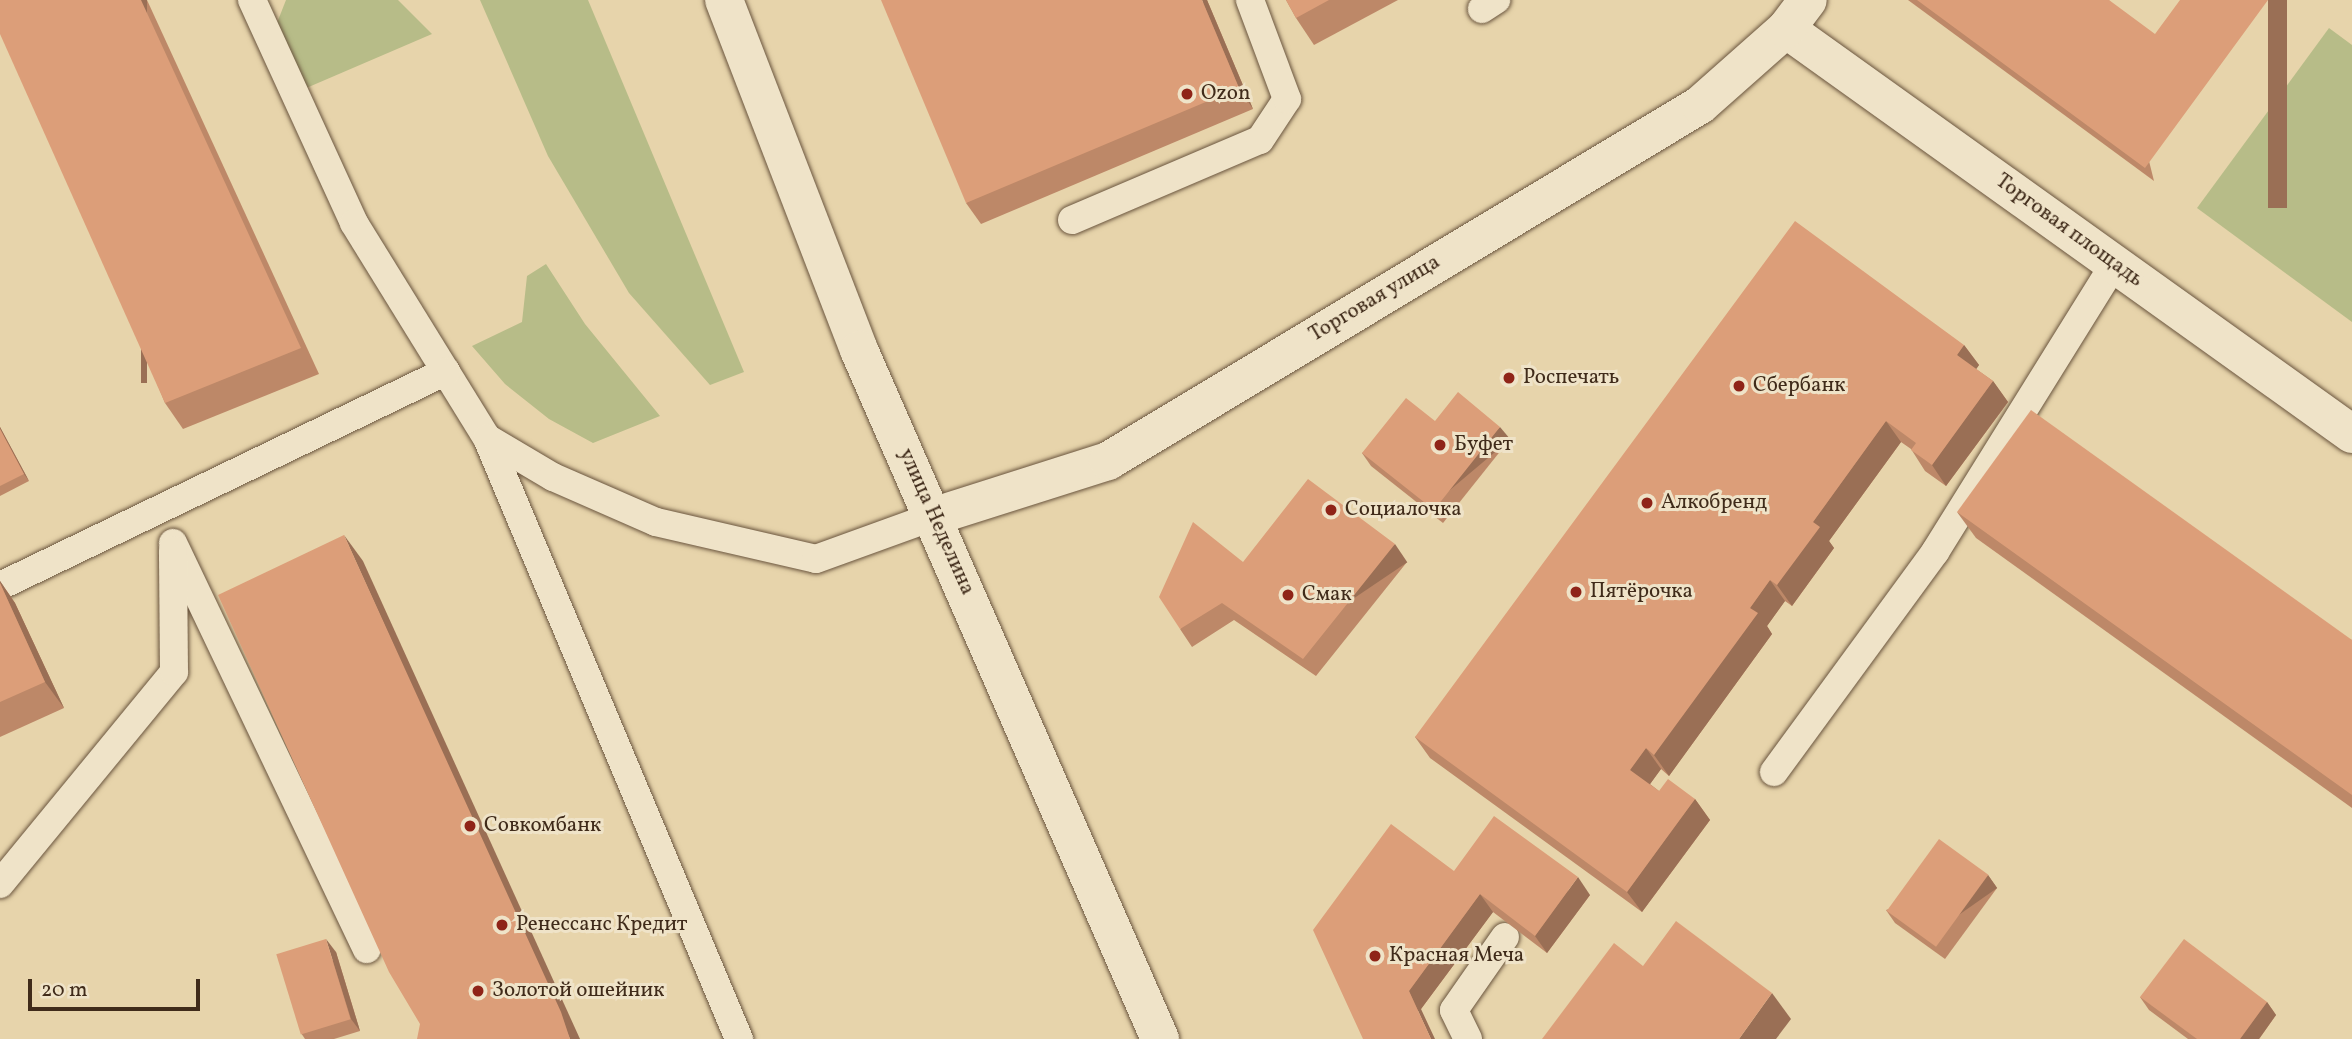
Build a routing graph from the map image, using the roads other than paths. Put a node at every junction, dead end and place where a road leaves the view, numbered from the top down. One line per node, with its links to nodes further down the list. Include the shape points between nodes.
1 (252, 0): 7 (lane, via 354,223)
2 (724, 0): 11 (street, улица Неделина, via 859,350)
3 (1250, 0): 5 (lane, via 1287,99 1260,140)
4 (1797, 14): 6 (street, Торговая площадь); 11 (street, Торговая улица, via 1700,105 1108,461)
5 (1072, 220)
6 (2114, 264): 8 (street, Торговая площадь); 14 (lane, via 1935,552)
7 (446, 371): 9 (lane); 10 (lane)
8 (2352, 434)
9 (487, 438): 11 (lane, via 553,477 656,522 764,550 816,559); 18 (lane)
10 (173, 505): 12 (lane); 13 (lane)
11 (935, 516): 19 (street, улица Неделина)
12 (173, 543): 15 (lane, via 174,672); 17 (lane)
13 (0, 586)
14 (1774, 772)
15 (0, 884)
16 (1505, 937): 20 (lane, via 1454,1010)
17 (367, 949)
18 (739, 1039)
19 (1160, 1039)
20 (1468, 1039)

